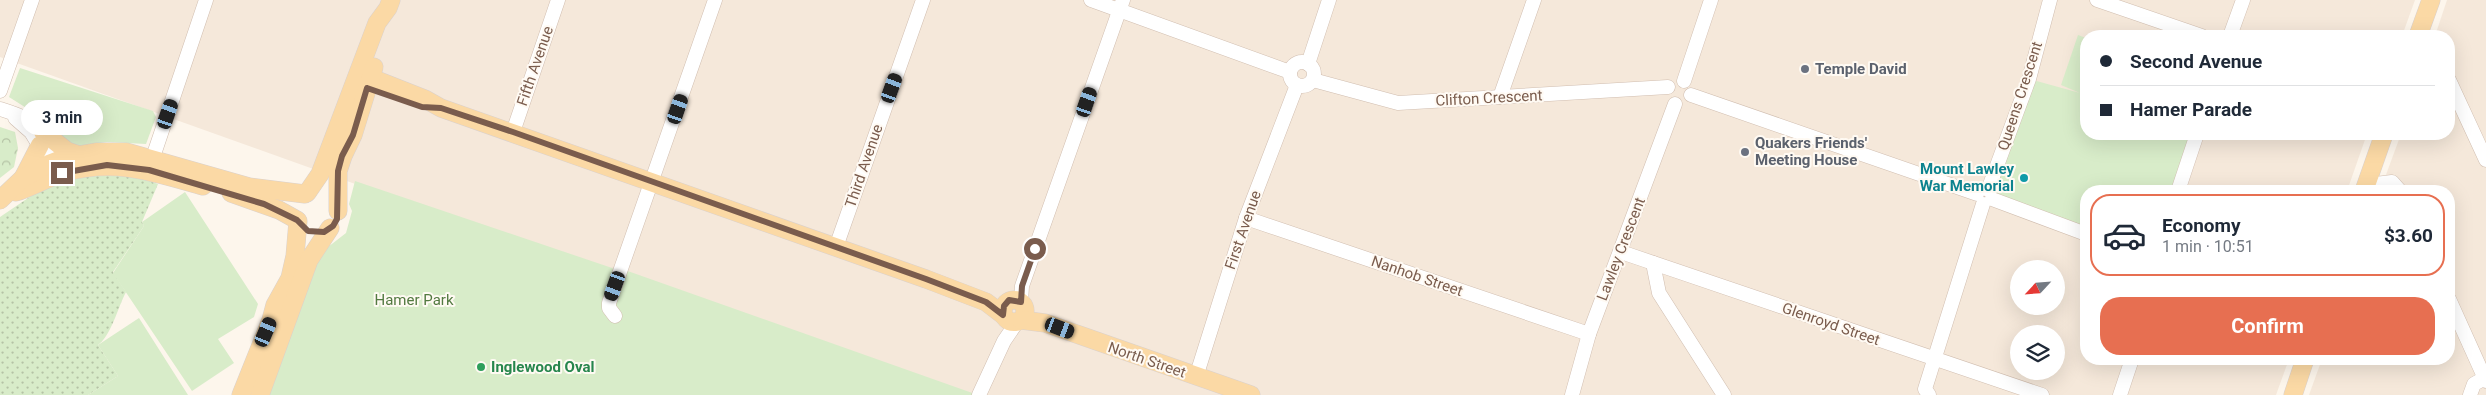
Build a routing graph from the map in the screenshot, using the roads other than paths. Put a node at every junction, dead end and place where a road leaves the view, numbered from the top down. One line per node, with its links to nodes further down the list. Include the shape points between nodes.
1 (32, 0): 26 (street)
2 (206, 0): 38 (street)
3 (558, 0): 32 (street, Fifth Avenue)
4 (715, 0): 41 (street)
5 (923, 0): 54 (street, Third Avenue)
6 (1091, 0): 15 (street)
7 (1329, 0): 19 (street)
8 (1534, 0): 29 (street)
9 (1712, 0): 23 (street)
10 (2050, 0): 47 (street, Queens Crescent, via 2029,79)
11 (2097, 0): 16 (street)
12 (2243, 0): 17 (street)
13 (2431, 0): 18 (main road)
14 (389, 4): 21 (main road, via 377,23)
15 (1121, 5): 20 (street); 57 (street)
16 (2184, 30)
17 (2232, 30)
18 (2420, 30)
19 (1308, 64): 20 (street, via 1295,64); 22 (street, via 1314,72)
20 (1290, 72): 24 (street, via 1291,80)
21 (363, 80): 32 (main road, North Street, via 425,98 441,108); 46 (main road, via 320,174); 49 (main road, via 353,135 338,171)
22 (1313, 80): 24 (street, via 1306,86); 29 (street, Clifton Crescent, via 1398,103)
23 (1684, 81): 25 (street, via 1674,81); 28 (street, via 1690,86)
24 (1297, 86): 50 (street, First Avenue)
25 (1668, 87): 29 (street, Clifton Crescent); 30 (street, via 1668,97)
26 (0, 91)
27 (2455, 93): 37 (street)
28 (1691, 95): 30 (street, via 1687,102); 47 (street)
29 (1500, 97)
30 (1675, 104): 55 (street, Lawley Crescent)
31 (3, 110): 33 (street, via 27,117 40,126)
32 (513, 132): 41 (main road, North Street)
33 (42, 138): 36 (main road); 39 (street); 40 (main road)
34 (2195, 140): 42 (street)
35 (2382, 140): 43 (main road)
36 (79, 155): 38 (main road, via 126,152); 39 (main road)
37 (2486, 160)
38 (151, 164): 39 (main road); 46 (main road, via 249,187); 51 (main road, via 248,198)
39 (55, 169): 40 (main road); 48 (main road)
40 (23, 178): 48 (main road)
41 (653, 182): 54 (main road, North Street); 59 (street, via 609,303)
42 (2180, 185)
43 (2366, 185)
44 (2374, 185): 45 (street, via 2386,181)
45 (2397, 185)
46 (306, 194): 49 (main road, via 317,191 327,194); 51 (main road, via 296,207)
47 (1985, 197): 53 (street); 61 (street, Queens Crescent)
48 (2, 199)
49 (338, 211): 52 (main road, via 337,219)
50 (1246, 218): 60 (street, Nanhob Street); 64 (street, First Avenue)
51 (298, 221): 52 (main road, via 314,233); 66 (main road, via 290,278 275,305)
52 (330, 228): 67 (main road, via 309,260)
53 (2080, 232)
54 (836, 247): 57 (main road, North Street, via 986,302)
55 (1620, 252): 56 (street, Glenroyd Street); 60 (street, Lawley Crescent)
56 (1653, 263): 61 (street, Glenroyd Street); 71 (street, via 1658,293)
57 (1014, 308): 64 (main road, North Street, via 1045,323); 68 (street, via 1004,341)
58 (2455, 312): 65 (street)
59 (615, 316)
60 (1589, 334): 70 (street, Lawley Crescent)
61 (1935, 359): 72 (street, Queens Crescent, via 1925,389); 73 (street, Glenroyd Street)
62 (2130, 365): 74 (street)
63 (2303, 365): 75 (main road)
64 (1196, 376): 69 (main road, North Street)
65 (2485, 379): 76 (street, via 2474,384)
66 (241, 395)
67 (260, 395)
68 (979, 395)
69 (1251, 395)
70 (1572, 395)
71 (1724, 395)
72 (1929, 395)
73 (2042, 395)
74 (2120, 395)
75 (2293, 395)
76 (2470, 395)

